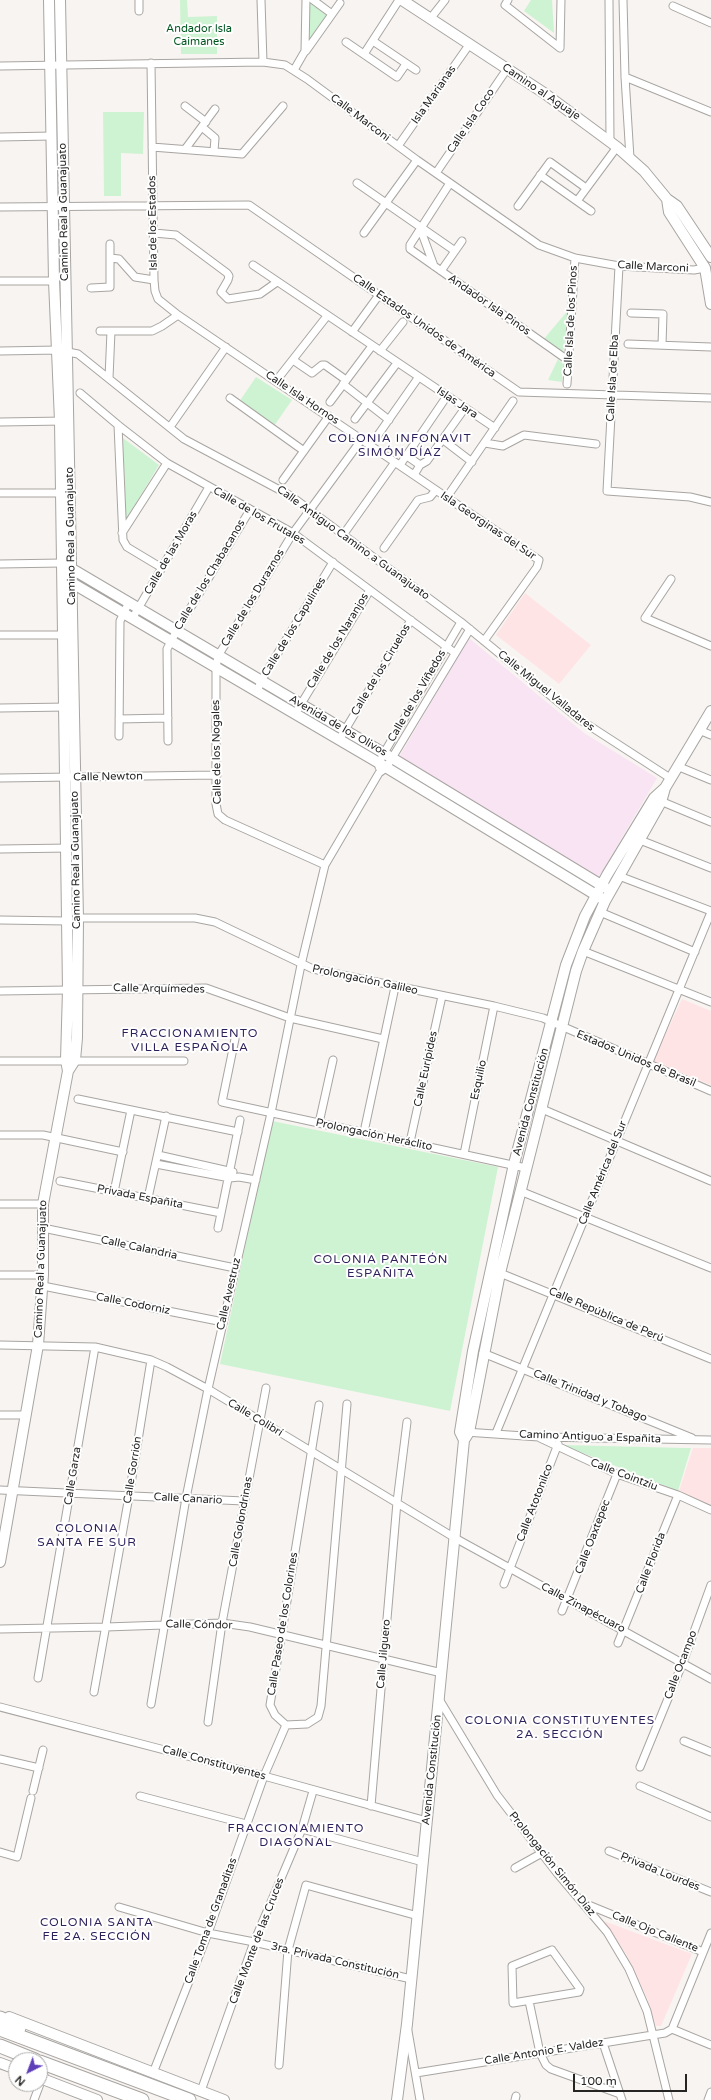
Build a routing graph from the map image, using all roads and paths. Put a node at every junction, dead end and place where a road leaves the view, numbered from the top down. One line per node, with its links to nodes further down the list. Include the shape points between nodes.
1 (49, 0): 29 (street, Camino Real a Guanajuato)
2 (60, 0): 27 (street, Camino Real a Guanajuato)
3 (139, 0): 15 (street)
4 (261, 0): 24 (street)
5 (306, 0): 22 (street)
6 (313, 0): 16 (street)
7 (400, 0): 17 (street, Camino al Aguaje); 19 (street)
8 (445, 0): 17 (street)
9 (508, 0): 10 (street, via 505,5 560,48)
10 (561, 0)
11 (609, 0): 41 (street)
12 (623, 0): 33 (street)
13 (340, 3): 16 (street)
14 (673, 6): 18 (street)
15 (139, 11)
16 (332, 14): 22 (street)
17 (430, 20): 21 (street, Camino al Aguaje)
18 (711, 23)
19 (373, 41): 23 (street); 26 (street)
20 (346, 42): 23 (street)
21 (469, 45): 30 (street, Camino al Aguaje); 42 (street, Isla Marianas)
22 (306, 51): 31 (street)
23 (364, 54): 26 (street, via 397,77)
24 (263, 62): 25 (street, Calle Marconi); 31 (street, Calle Marconi, via 285,65)
25 (151, 63): 27 (street, Calle Marconi); 43 (street, Isla de los Estados)
26 (406, 64): 32 (street)
27 (61, 65): 29 (street, Calle Marconi); 57 (street, Camino Real a Guanajuato)
28 (0, 66): 29 (street, Calle Marconi)
29 (51, 66): 39 (street, Camino Real a Guanajuato)
30 (507, 69): 41 (street, Camino al Aguaje); 48 (street, Calle Isla Coco)
31 (294, 70): 42 (street, Calle Marconi)
32 (416, 70)
33 (625, 76): 37 (street); 46 (street)
34 (185, 106): 38 (street)
35 (283, 106): 45 (street, via 242,154)
36 (215, 109): 38 (street)
37 (711, 112)
38 (204, 124): 44 (street); 45 (street, via 215,138)
39 (52, 136): 40 (street); 57 (street, Camino Real a Guanajuato)
40 (0, 137)
41 (614, 144): 46 (street, Camino al Aguaje); 52 (street)
42 (398, 146): 47 (street, Calle Marconi)
43 (152, 147): 44 (street); 56 (street, Isla de los Estados)
44 (186, 148): 45 (street)
45 (214, 151)
46 (630, 158): 53 (street, Camino al Aguaje, via 644,170)
47 (417, 160): 48 (street, Calle Marconi); 55 (street)
48 (436, 173): 51 (street, Calle Marconi)
49 (540, 175): 52 (street, via 550,162); 54 (street); 58 (street)
50 (357, 183): 55 (street)
51 (450, 183): 61 (street); 69 (street, Calle Marconi, via 539,245)
52 (586, 188): 54 (street)
53 (667, 199): 67 (street, Camino al Aguaje, via 677,206); 74 (street, Camino al Aguaje, via 670,212)
54 (577, 201): 60 (street)
55 (386, 204): 61 (street); 63 (street)
56 (154, 205): 57 (street, Calle Estados Unidos de América); 62 (street, Isla de los Estados); 80 (street, Calle Estados Unidos de América, via 249,205)
57 (58, 206): 59 (street, Calle Estados Unidos de América); 77 (street, Camino Real a Guanajuato); 94 (street, Camino Real a Guanajuato)
58 (518, 206)
59 (0, 207)
60 (591, 211)
61 (420, 228): 66 (street); 72 (street); 72 (street, Andador Isla Pinos, via 410,249)
62 (154, 233): 75 (street, Isla de los Estados); 78 (street, via 176,235 227,273 228,280 221,292 228,299 260,294)
63 (364, 234)
64 (462, 240): 66 (street)
65 (110, 244): 68 (street)
66 (455, 251): 73 (street)
67 (711, 257)
68 (110, 258): 75 (street, via 119,259 136,277); 79 (street, via 110,287)
69 (574, 258): 71 (street, Calle Marconi); 98 (street, Calle Isla de los Pinos)
70 (253, 265): 78 (street, Islas Jara)
71 (619, 266): 74 (street, Calle Marconi); 107 (street, Calle Isla de Elba)
72 (434, 267): 73 (street, Andador Isla Pinos)
73 (441, 271): 98 (street, Andador Isla Pinos)
74 (708, 271): 81 (street, Camino al Aguaje)
75 (154, 280): 83 (street, Isla de los Estados, via 154,291 158,298)
76 (0, 281): 77 (street)
77 (54, 281): 94 (street, Camino Real a Guanajuato)
78 (278, 282): 84 (street, Islas Jara)
79 (91, 288)
80 (379, 295): 88 (street); 107 (street, Calle Estados Unidos de América, via 519,392)
81 (711, 304)
82 (631, 313): 90 (street, via 663,314)
83 (178, 314): 87 (street, via 152,330); 92 (street, Isla de los Estados)
84 (327, 316): 88 (street, Islas Jara); 97 (street)
85 (403, 322): 96 (street)
86 (100, 331): 87 (street)
87 (111, 331): 100 (street)
88 (352, 332): 91 (street, Islas Jara)
89 (628, 344): 90 (street)
90 (662, 345): 93 (street)
91 (372, 346): 96 (street, Islas Jara); 103 (street)
92 (226, 347): 102 (street, Calle Isla Hornos); 120 (street)
93 (711, 347)
94 (63, 350): 95 (street); 100 (street, Calle Antiguo Camino a Guanajuato, via 78,354); 118 (street, Camino Real a Guanajuato)
95 (0, 351)
96 (380, 352): 99 (street, Islas Jara)
97 (293, 360): 102 (street); 103 (street, via 312,373 325,365)
98 (569, 361): 104 (street, Calle Isla de los Pinos)
99 (397, 363): 101 (street, Islas Jara); 112 (street)
100 (108, 378): 120 (street, Calle Antiguo Camino a Guanajuato)
101 (418, 378): 106 (street, Islas Jara); 116 (street)
102 (276, 381): 114 (street, Calle Isla Hornos)
103 (345, 382): 111 (street); 112 (street)
104 (567, 384)
105 (80, 393): 119 (street, Calle de los Frutales)
106 (447, 396): 113 (street, Islas Jara); 128 (street)
107 (612, 396): 109 (street, Calle Estados Unidos de América); 140 (street, Calle Isla de Elba, via 608,491 690,497)
108 (230, 398): 127 (street)
109 (711, 398)
110 (513, 401): 121 (street)
111 (330, 402)
112 (367, 403): 115 (street); 116 (street)
113 (465, 408): 121 (street, Islas Jara); 124 (street)
114 (329, 416): 123 (street, Calle Isla Hornos); 127 (street)
115 (355, 419)
116 (389, 420): 122 (street)
117 (0, 422): 118 (street)
118 (64, 422): 137 (street, Camino Real a Guanajuato); 150 (street, Camino Real a Guanajuato)
119 (118, 425): 130 (street, Calle de los Frutales); 143 (street)
120 (170, 428): 142 (street, Calle Antiguo Camino a Guanajuato, via 184,439 291,496)
121 (495, 428): 125 (street)
122 (378, 436)
123 (362, 439): 131 (street, Calle Isla Hornos); 142 (street, Calle de los Duraznos)
124 (442, 439): 129 (street); 132 (street, via 427,461)
125 (485, 443): 126 (street, via 504,446 524,435); 129 (street)
126 (596, 444)
127 (304, 451): 134 (street)
128 (407, 456): 131 (street); 132 (street)
129 (472, 462): 139 (street)
130 (167, 463): 135 (street, Calle de los Frutales); 143 (street)
131 (398, 464): 133 (street, Calle Isla Hornos); 145 (street)
132 (420, 465): 133 (street)
133 (414, 474): 136 (street, Calle Isla Hornos)
134 (283, 480)
135 (209, 487): 141 (street, Calle de los Frutales); 151 (street, Calle de las Moras)
136 (436, 490): 139 (street, Isla Georginas del Sur); 146 (street, via 430,497 418,500)
137 (61, 492): 138 (street); 149 (street, Camino Real a Guanajuato)
138 (0, 493)
139 (447, 497): 167 (street, Isla Georginas del Sur, via 539,560 537,567)
140 (711, 502)
141 (250, 510): 144 (street, Calle de los Frutales); 163 (street, Calle de los Chabacanos)
142 (309, 510): 144 (street, Calle de los Duraznos); 145 (street, Calle Antiguo Camino a Guanajuato)
143 (122, 533): 151 (street, via 122,540 127,547)
144 (293, 533): 147 (street, Calle de los Frutales); 172 (street, Calle de los Duraznos)
145 (343, 535): 161 (street, Calle Antiguo Camino a Guanajuato)
146 (384, 548)
147 (333, 562): 155 (street, Calle de los Frutales); 174 (street, Calle de los Capulines)
148 (0, 564): 149 (street)
149 (62, 564): 150 (street, Avenida de los Olivos); 152 (street, Camino Real a Guanajuato)
150 (72, 568): 154 (street, Camino Real a Guanajuato); 156 (street, Avenida de los Olivos)
151 (162, 568): 157 (street, Calle de las Moras)
152 (62, 577): 154 (street, Avenida de los Olivos); 164 (street, Camino Real a Guanajuato)
153 (671, 579): 169 (street, via 645,618)
154 (72, 583): 158 (street, Avenida de los Olivos); 166 (street, Camino Real a Guanajuato)
155 (370, 590): 160 (street, Calle de los Frutales); 176 (street, Calle de los Naranjos)
156 (129, 602): 157 (street, Avenida de los Olivos); 158 (street)
157 (139, 608): 159 (street, Calle de las Moras); 163 (street, Avenida de los Olivos)
158 (122, 613): 159 (street, Avenida de los Olivos); 182 (street)
159 (132, 619): 168 (street, Avenida de los Olivos)
160 (411, 620): 170 (street, Calle de los Frutales); 183 (street, Calle de los Ciruelos)
161 (461, 622): 162 (street, Calle Antiguo Camino a Guanajuato); 170 (street, Calle de los Viñedos)
162 (470, 629): 167 (street, Calle Antiguo Camino a Guanajuato); 171 (street, Calle de los Viñedos)
163 (177, 630): 168 (street, Calle de los Chabacanos); 172 (street, Avenida de los Olivos)
164 (62, 634): 165 (street); 166 (street); 177 (street, Camino Real a Guanajuato)
165 (0, 635)
166 (72, 635): 177 (street, Camino Real a Guanajuato)
167 (484, 641): 195 (street, Calle Miguel Valladares, via 579,719)
168 (171, 642): 173 (street, Avenida de los Olivos); 181 (street, Calle de los Chabacanos, via 166,658)
169 (711, 646)
170 (446, 647): 171 (street, Calle de los Frutales); 189 (street, Calle de los Viñedos)
171 (455, 653): 189 (street, Calle de los Viñedos)
172 (218, 656): 173 (street, Calle de los Duraznos); 174 (street, Avenida de los Olivos)
173 (216, 668): 175 (street, Avenida de los Olivos); 192 (street, Calle de los Nogales)
174 (261, 681): 175 (street, Calle de los Capulines); 176 (street, Avenida de los Olivos)
175 (257, 692): 180 (street, Avenida de los Olivos)
176 (301, 704): 180 (street, Calle de los Naranjos); 183 (street, Avenida de los Olivos)
177 (68, 707): 178 (street); 194 (street, Camino Real a Guanajuato)
178 (0, 708)
179 (711, 711): 184 (street, Avenida Constitución)
180 (295, 714): 187 (street, Avenida de los Olivos)
181 (168, 718): 182 (street); 188 (street, Calle de los Chabacanos)
182 (119, 719): 186 (street)
183 (345, 730): 187 (street, Calle de los Ciruelos); 189 (street, Avenida de los Olivos)
184 (699, 730): 185 (street); 190 (street, Avenida Constitución)
185 (711, 735)
186 (119, 736)
187 (339, 740): 191 (street, Avenida de los Olivos)
188 (168, 741)
189 (388, 755): 191 (street, Calle de los Viñedos); 197 (street, Avenida de los Olivos)
190 (677, 766): 195 (street, Avenida Constitución); 196 (street)
191 (381, 768): 199 (street, Avenida de los Olivos); 204 (street, Calle de los Viñedos)
192 (217, 775): 194 (street, Calle Newton); 204 (street, Calle de los Nogales, via 216,804 218,814 225,820)
193 (0, 778): 194 (street, Calle Newton)
194 (70, 778): 202 (street, Camino Real a Guanajuato)
195 (670, 778): 198 (street, Avenida Constitución)
196 (711, 780)
197 (451, 793): 199 (street); 207 (street, Avenida de los Olivos)
198 (657, 800): 200 (street); 201 (street, Avenida Constitución); 207 (street, Avenida Constitución)
199 (445, 803): 209 (street, Avenida de los Olivos)
200 (711, 822)
201 (640, 840): 205 (street); 206 (street, Avenida Constitución)
202 (71, 848): 203 (street); 213 (street, Camino Real a Guanajuato); 215 (street, Camino Real a Guanajuato)
203 (0, 849)
204 (325, 865): 218 (street, Calle de los Viñedos)
205 (711, 868)
206 (619, 876): 208 (street, Avenida Constitución); 212 (street)
207 (602, 885): 208 (street, Avenida de los Olivos); 209 (street, Avenida Constitución)
208 (611, 891): 210 (street, Avenida Constitución)
209 (596, 895): 210 (street, Avenida de los Olivos); 228 (street, Avenida Constitución, via 566,965)
210 (605, 901): 211 (street, Avenida Constitución)
211 (600, 912): 216 (street, Avenida Constitución); 217 (street)
212 (711, 912): 217 (street, Calle América del Sur)
213 (78, 918): 218 (street, Prolongación Galileo, via 195,918 215,922); 220 (street, Camino Real a Guanajuato)
214 (0, 920): 215 (street)
215 (67, 921): 222 (street, Camino Real a Guanajuato)
216 (583, 951): 221 (street); 229 (street, Avenida Constitución)
217 (695, 952): 221 (street, Calle América del Sur)
218 (302, 965): 219 (street, Prolongación Galileo, via 313,970); 227 (street, Calle Avestruz)
219 (396, 987): 224 (street, Prolongación Galileo); 231 (street)
220 (79, 989): 222 (street, Calle Arquímedes); 227 (street, Calle Arquímedes, via 206,988); 232 (street, Camino Real a Guanajuato)
221 (679, 989): 225 (street); 236 (street, Calle América del Sur)
222 (68, 990): 223 (street, Calle Arquímedes); 232 (street, Camino Real a Guanajuato)
223 (0, 991)
224 (442, 996): 226 (street, Prolongación Galileo); 249 (street, Calle Eurípides)
225 (711, 1002)
226 (494, 1006): 228 (street, Prolongación Galileo); 252 (street, Esquilio)
227 (290, 1018): 231 (street, Calle Arquímedes); 241 (street, Calle Avestruz)
228 (551, 1022): 229 (street, Prolongación Galileo); 255 (street, Avenida Constitución)
229 (562, 1028): 236 (street, Estados Unidos de Brasil); 239 (street, Avenida Constitución)
230 (235, 1039): 241 (street, Prolongación Heráclito, via 222,1102)
231 (383, 1039): 246 (street)
232 (70, 1060): 234 (street); 235 (street); 248 (street, Camino Real a Guanajuato)
233 (333, 1060): 244 (street)
234 (0, 1061)
235 (184, 1061)
236 (648, 1065): 237 (street, Estados Unidos de Brasil); 250 (street, Calle América del Sur)
237 (711, 1091)
238 (78, 1099): 240 (street)
239 (542, 1109): 250 (street); 256 (street, Avenida Constitución)
240 (131, 1110): 242 (street); 251 (street)
241 (271, 1113): 244 (street, Prolongación Heráclito); 260 (street, Calle Avestruz)
242 (166, 1116): 245 (street); 253 (street)
243 (240, 1120): 245 (street)
244 (319, 1123): 246 (street, Prolongación Heráclito)
245 (238, 1132): 257 (street)
246 (364, 1132): 249 (street, Prolongación Heráclito)
247 (0, 1135): 248 (street)
248 (56, 1136): 251 (street); 267 (street, Camino Real a Guanajuato)
249 (410, 1142): 252 (street, Prolongación Heráclito)
250 (616, 1142): 262 (street); 269 (street, Calle América del Sur)
251 (123, 1152): 264 (street)
252 (464, 1154): 255 (street, Prolongación Heráclito)
253 (158, 1155): 254 (street); 257 (street)
254 (156, 1164): 259 (street); 265 (street)
255 (514, 1164): 256 (street, Prolongación Heráclito); 296 (street, Avenida Constitución, via 473,1351)
256 (526, 1168): 263 (street, Avenida Constitución)
257 (231, 1170): 258 (street); 259 (street)
258 (239, 1177): 259 (street); 260 (street)
259 (230, 1178): 268 (street)
260 (256, 1180): 272 (street, Calle Avestruz)
261 (60, 1181): 264 (street, Privada Españita)
262 (711, 1181)
263 (520, 1191): 269 (street); 274 (street, Avenida Constitución)
264 (114, 1192): 265 (street, Privada Españita)
265 (148, 1198): 268 (street, Privada Españita)
266 (0, 1204): 267 (street)
267 (43, 1204): 270 (street, Camino Real a Guanajuato)
268 (221, 1213): 271 (street)
269 (585, 1217): 273 (street); 278 (street, Calle América del Sur)
270 (42, 1228): 272 (street, Calle Calandria); 275 (street, Camino Real a Guanajuato)
271 (218, 1228)
272 (235, 1268): 279 (street, Calle Avestruz)
273 (711, 1268)
274 (500, 1272): 278 (street, Calle República de Perú); 283 (street, Avenida Constitución)
275 (43, 1274): 276 (street); 277 (street, Camino Real a Guanajuato)
276 (0, 1275)
277 (43, 1286): 279 (street, Calle Codorniz); 280 (street, Camino Real a Guanajuato)
278 (554, 1293): 284 (street, Calle República de Perú); 286 (street, Calle América del Sur)
279 (223, 1322): 288 (street, Calle Avestruz)
280 (38, 1344): 281 (street, Calle Colibrí); 282 (street, Calle Colibrí); 292 (street, Camino Real a Guanajuato)
281 (0, 1345)
282 (95, 1348): 285 (street, Calle Colibrí); 307 (street, Calle Garza)
283 (483, 1353): 286 (street, Calle Trinidad y Tobago); 296 (street, Avenida Constitución)
284 (711, 1359)
285 (151, 1360): 288 (street, Calle Colibrí); 309 (street, Calle Gorrión)
286 (522, 1368): 295 (street, Calle América del Sur); 299 (street, Calle Trinidad y Tobago)
287 (266, 1388): 293 (street, Calle Golondrinas)
288 (208, 1389): 293 (street, Calle Colibrí); 310 (street, Calle Avestruz)
289 (347, 1404): 303 (street)
290 (320, 1405): 302 (street, Calle Paseo de los Colorines)
291 (0, 1415): 292 (street)
292 (26, 1415): 306 (street, Camino Real a Guanajuato)
293 (259, 1421): 302 (street, Calle Colibrí); 311 (street, Calle Golondrinas)
294 (406, 1422): 312 (street, Calle Jilguero)
295 (496, 1433): 296 (street, Camino Antiguo a Españita); 297 (street, Camino Antiguo a Españita)
296 (464, 1435): 314 (street, Avenida Constitución)
297 (538, 1437): 298 (street, Camino Antiguo a Españita); 301 (street, Calle Cointziu)
298 (560, 1438): 299 (street, Camino Antiguo a Españita); 301 (street, Calle Atotonilco)
299 (696, 1440): 300 (street, Camino Antiguo a Españita)
300 (711, 1440)
301 (557, 1447): 304 (street, Calle Cointziu); 316 (street, Calle Atotonilco)
302 (313, 1452): 303 (street, Calle Colibrí); 327 (street, Calle Paseo de los Colorines)
303 (342, 1469): 312 (street, Calle Colibrí); 329 (street)
304 (617, 1474): 308 (street, Calle Cointziu); 319 (street, Calle Oaxtepec)
305 (0, 1490): 306 (street, Calle Canario)
306 (12, 1490): 307 (street, Calle Canario); 315 (street, Camino Real a Guanajuato)
307 (70, 1493): 309 (street, Calle Canario); 324 (street, Calle Garza)
308 (678, 1495): 313 (street, Calle Cointziu); 326 (street, Calle Florida)
309 (129, 1496): 310 (street, Calle Canario); 323 (street, Calle Gorrión)
310 (186, 1498): 311 (street, Calle Canario); 322 (street, Calle Avestruz)
311 (244, 1501): 321 (street, Calle Golondrinas)
312 (397, 1502): 314 (street, Calle Colibrí); 330 (street, Calle Jilguero)
313 (711, 1510)
314 (455, 1538): 316 (street, Calle Zinapécuaro); 332 (street, Avenida Constitución)
315 (0, 1561)
316 (509, 1569): 317 (street, Calle Atotonilco); 319 (street, Calle Zinapécuaro)
317 (504, 1584)
318 (711, 1584): 331 (street, Calle Ocampo)
319 (568, 1600): 320 (street, Calle Oaxtepec); 326 (street, Calle Zinapécuaro)
320 (562, 1612)
321 (222, 1623): 322 (street, Calle Cóndor); 327 (street, Calle Cóndor); 339 (street, Calle Golondrinas)
322 (164, 1624): 323 (street, Calle Cóndor); 337 (street, Calle Avestruz)
323 (106, 1627): 324 (street, Calle Cóndor); 335 (street, Calle Gorrión)
324 (47, 1628): 325 (street, Calle Cóndor); 333 (street, Calle Garza)
325 (0, 1629)
326 (624, 1630): 328 (street, Calle Florida); 331 (street, Calle Zinapécuaro)
327 (281, 1635): 329 (street, Calle Cóndor); 340 (street, Calle Paseo de los Colorines, via 270,1705 275,1715)
328 (618, 1643)
329 (326, 1646): 330 (street, Calle Cóndor); 340 (street, via 318,1717 307,1724)
330 (384, 1658): 332 (street, Calle Cóndor); 353 (street, Calle Jilguero)
331 (683, 1662): 334 (street, Calle Zinapécuaro); 346 (street, Calle Ocampo)
332 (442, 1672): 336 (street, Avenida Constitución)
333 (38, 1678)
334 (711, 1679)
335 (94, 1692)
336 (439, 1699): 355 (street, Avenida Constitución); 360 (street, Prolongación Simón Díaz, via 497,1795)
337 (151, 1704)
338 (0, 1707): 347 (street, Calle Constituyentes)
339 (208, 1722)
340 (286, 1725): 347 (street, Calle Toma de Granaditas)
341 (684, 1740): 343 (street)
342 (43, 1750): 345 (street)
343 (711, 1752)
344 (0, 1758): 345 (street)
345 (39, 1768): 349 (street)
346 (640, 1768)
347 (264, 1776): 350 (street, Calle Constituyentes); 356 (street, Calle Toma de Granaditas)
348 (640, 1786): 354 (street)
349 (33, 1791)
350 (313, 1791): 353 (street, Calle Constituyentes); 357 (street, Calle Monte de las Cruces)
351 (140, 1796): 356 (street)
352 (31, 1798): 359 (street, via 17,1857)
353 (371, 1806): 355 (street, Calle Constituyentes)
354 (711, 1816)
355 (427, 1821): 361 (street, Avenida Constitución)
356 (246, 1824): 367 (street, Calle Toma de Granaditas)
357 (302, 1829): 361 (street); 369 (street, Calle Monte de las Cruces)
358 (609, 1851): 363 (street, Privada Lourdes)
359 (0, 1852)
360 (542, 1853): 362 (street); 364 (street, Prolongación Simón Díaz)
361 (423, 1862): 366 (street, Avenida Constitución)
362 (515, 1868)
363 (711, 1892)
364 (584, 1903): 371 (street, Calle Ojo Caliente); 379 (street, Prolongación Simón Díaz, via 608,1932 629,1969)
365 (119, 1907): 367 (street, 3ra. Privada Constitución)
366 (418, 1916): 370 (street, via 306,1886); 372 (street, Avenida Constitución)
367 (208, 1934): 369 (street, 3ra. Privada Constitución); 388 (street, Calle Toma de Granaditas)
368 (711, 1934): 371 (street)
369 (254, 1942): 370 (street, 3ra. Privada Constitución); 391 (street, Calle Monte de las Cruces)
370 (288, 1950): 372 (street, 3ra. Privada Constitución); 387 (street)
371 (703, 1952): 378 (street)
372 (411, 1980): 376 (street, Avenida Constitución)
373 (529, 2001): 373 (street, via 579,1992 580,1989 552,1950 512,1966 513,2003); 384 (street)
374 (0, 2014): 388 (street)
375 (0, 2018): 385 (highway)
376 (407, 2024): 389 (street); 398 (street, Avenida Constitución)
377 (0, 2029): 385 (highway)
378 (672, 2029): 379 (street, Calle Antonio E. Valdez, via 665,2034); 381 (street)
379 (654, 2035): 380 (street, Calle Antonio E. Valdez); 400 (street, Prolongación Simón Díaz)
380 (603, 2043): 384 (street, Calle Antonio E. Valdez); 393 (street)
381 (711, 2045)
382 (0, 2046): 383 (highway)
383 (15, 2052)
384 (540, 2054): 389 (street, Calle Antonio E. Valdez); 393 (street, via 551,2069)
385 (68, 2055): 396 (highway)
386 (48, 2065): 395 (highway)
387 (279, 2065)
388 (152, 2073): 391 (street)
389 (416, 2073): 399 (street)
390 (48, 2083): 394 (street)
391 (201, 2092): 397 (street)
392 (711, 2092): 401 (street)
393 (621, 2097)
394 (91, 2099)
395 (142, 2100)
396 (189, 2100)
397 (224, 2100)
398 (397, 2100)
399 (420, 2100)
400 (669, 2100)
401 (708, 2100)

